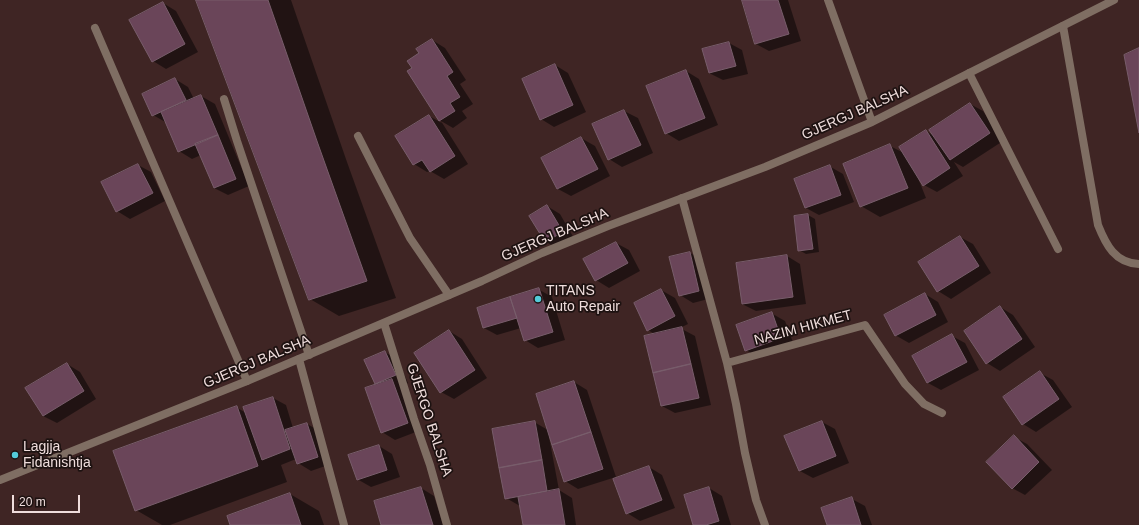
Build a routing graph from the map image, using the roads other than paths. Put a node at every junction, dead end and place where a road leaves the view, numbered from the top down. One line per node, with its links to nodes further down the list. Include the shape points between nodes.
1 (828, 0): 7 (street)
2 (1114, 0): 3 (street, GJERGJ BALSHA)
3 (1062, 26): 5 (street, GJERGJ BALSHA); 11 (street, via 1098,225 1104,241 1115,255 1130,263)
4 (95, 28): 17 (street)
5 (969, 73): 7 (street, GJERGJ BALSHA); 10 (street)
6 (224, 99): 14 (street)
7 (872, 122): 9 (street, GJERGJ BALSHA, via 765,167)
8 (358, 136): 12 (street, via 410,238)
9 (682, 198): 12 (street, GJERGJ BALSHA, via 549,250); 16 (street)
10 (1058, 249)
11 (1139, 264)
12 (449, 295): 13 (street, GJERGJ BALSHA)
13 (384, 323): 14 (street, GJERGJ BALSHA); 21 (street, GJERGO BALSHA)
14 (310, 355): 15 (street, GJERGJ BALSHA)
15 (299, 359): 17 (street, GJERGJ BALSHA); 20 (street)
16 (727, 363): 18 (street, NAZIM HIKMET, via 865,325 906,384 924,404); 22 (street, via 756,500)
17 (247, 381): 19 (street, GJERGJ BALSHA)
18 (942, 413)
19 (0, 480)
20 (344, 525)
21 (447, 525)
22 (765, 525)

